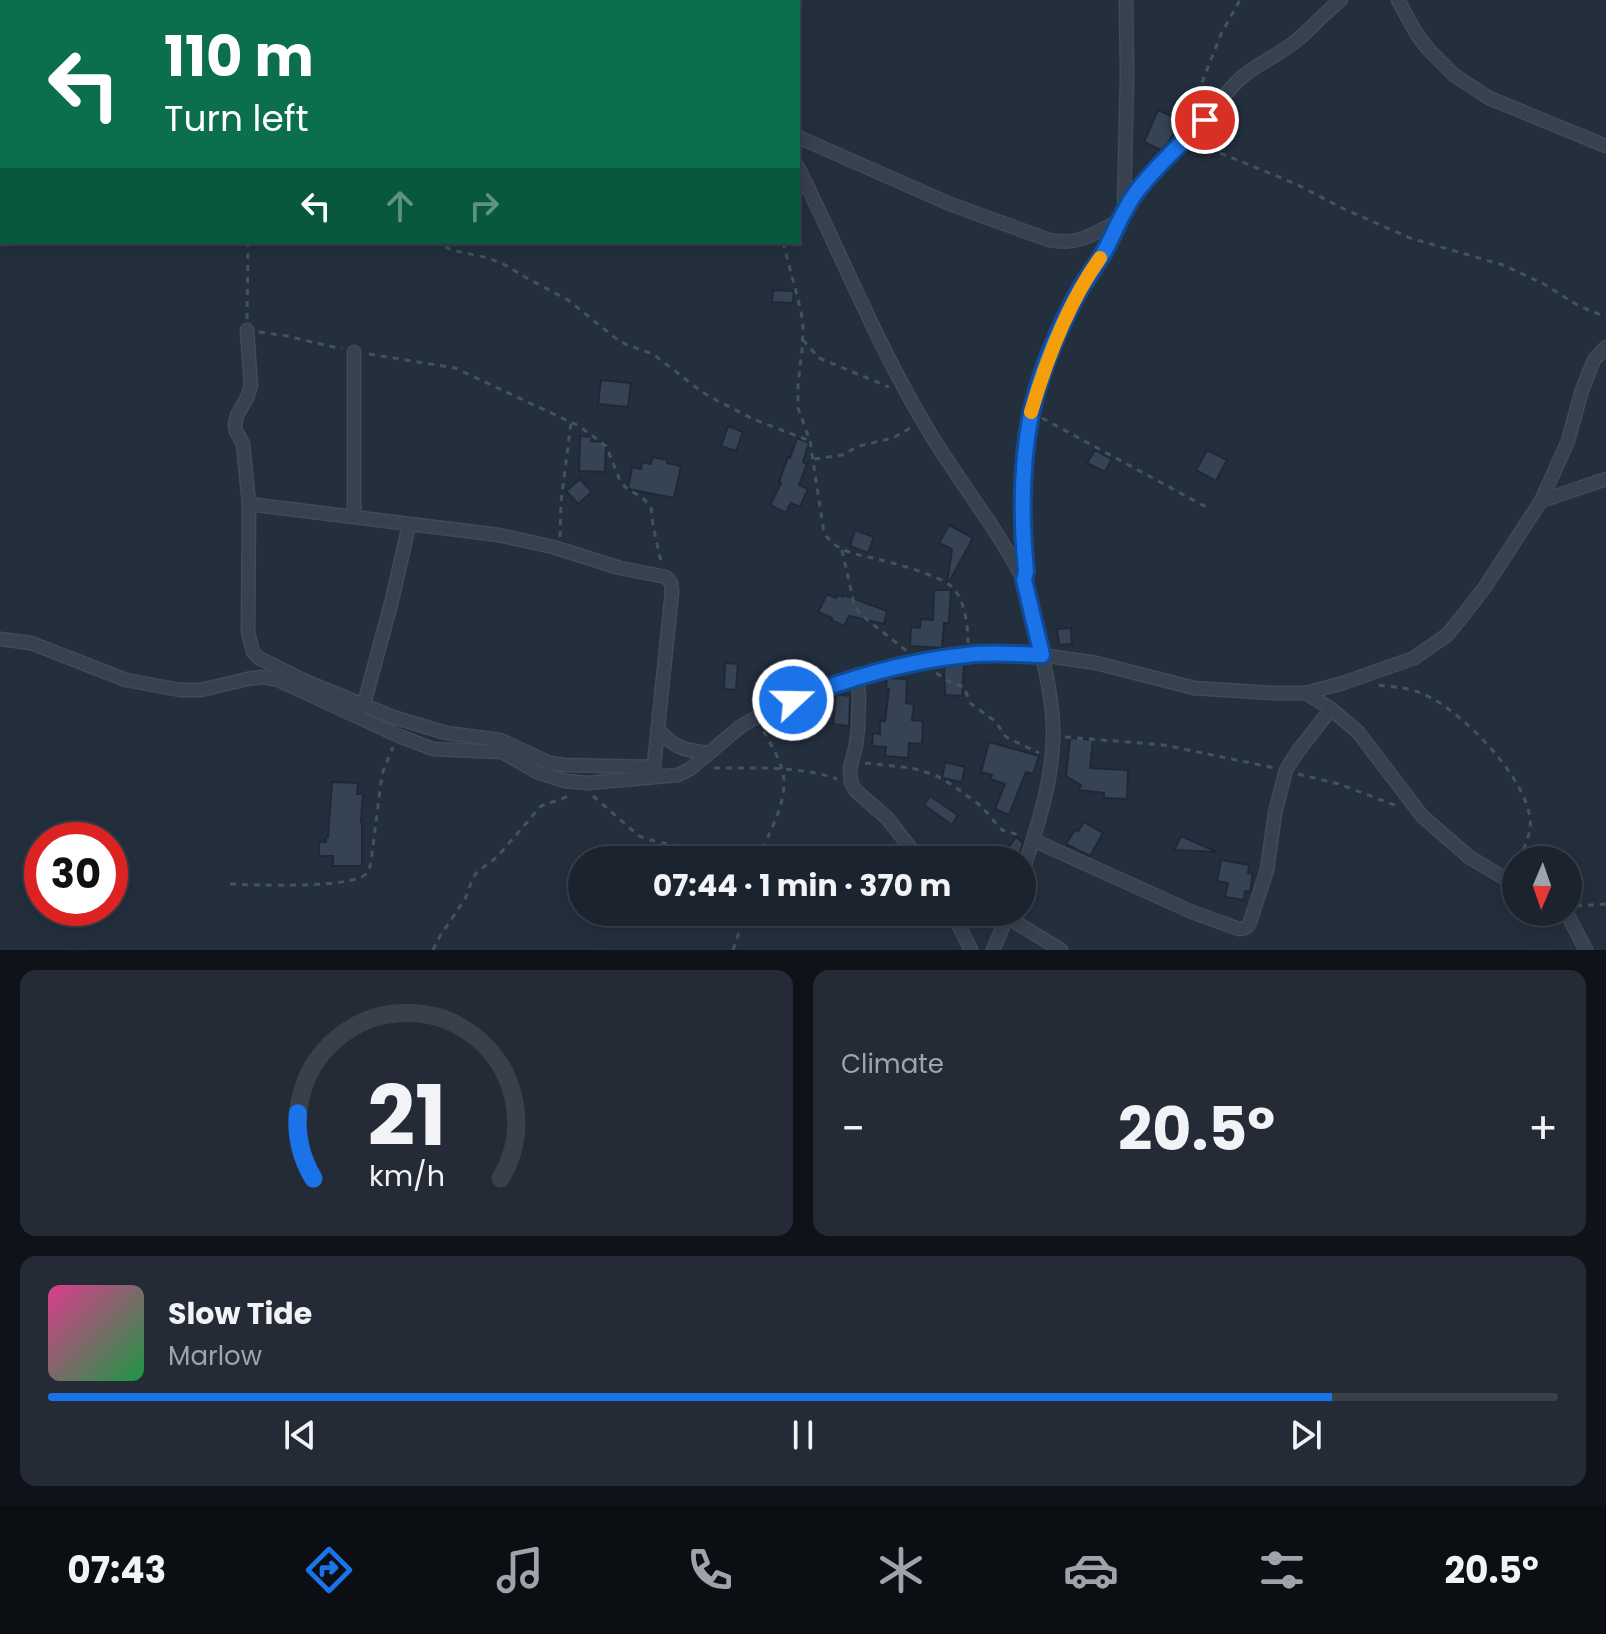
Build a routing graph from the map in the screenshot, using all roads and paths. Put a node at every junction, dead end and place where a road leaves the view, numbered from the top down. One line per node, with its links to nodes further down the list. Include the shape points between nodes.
1 (1126, 0): 10 (street)
2 (1240, 0): 5 (path)
3 (1341, 0): 7 (street, via 1298,40 1240,78)
4 (1398, 0): 8 (street, via 1428,49 1454,75 1509,108)
5 (1186, 123)
6 (800, 138): 10 (street, via 950,204 1049,240 1076,242)
7 (1185, 140): 10 (street, via 1139,188); 14 (path, via 1410,238 1503,265)
8 (1606, 146)
9 (800, 171): 19 (street)
10 (1121, 216): 20 (street, via 1074,301)
11 (248, 244): 15 (path)
12 (438, 244): 23 (path, via 507,266 568,300 618,340 653,354 702,392)
13 (784, 244): 16 (path)
14 (1606, 317)
15 (247, 330): 18 (path); 27 (street, via 251,386 235,425 243,444)
16 (803, 340): 19 (path, via 819,358); 23 (path, via 798,408)
17 (1606, 347): 26 (street, via 1594,360 1568,441)
18 (354, 352): 22 (path, via 455,368); 29 (street)
19 (908, 394): 21 (street)
20 (1031, 413): 28 (path); 34 (street, via 1024,483)
21 (921, 420): 24 (path, via 893,438); 34 (street)
22 (571, 422): 31 (path); 33 (path, via 606,446 625,487 651,508)
23 (810, 441): 24 (path)
24 (813, 459): 32 (path, via 824,533)
25 (1606, 479): 26 (street)
26 (1541, 501): 41 (street, via 1447,635 1414,658)
27 (249, 504): 29 (street); 42 (street, via 248,632 253,652 305,681)
28 (1208, 508)
29 (354, 516): 30 (street)
30 (409, 525): 31 (street, via 499,535); 42 (street)
31 (559, 549): 33 (street)
32 (842, 550): 36 (path, via 953,586 964,611); 38 (path, via 860,614)
33 (666, 577): 45 (street, via 672,592)
34 (1024, 580): 37 (street)
35 (0, 639): 46 (street, via 31,643 126,680 180,690 263,677 278,680)
36 (968, 654): 37 (street); 38 (street)
37 (1042, 655): 41 (street, via 1194,688); 47 (street)
38 (923, 662): 39 (street); 49 (path, via 964,687 970,703 995,721 1006,737)
39 (856, 677): 44 (street); 50 (street, via 858,728)
40 (1368, 685): 63 (path, via 1415,691 1466,722 1513,777 1528,808 1531,822)
41 (1306, 693): 43 (street)
42 (364, 704): 54 (street, via 446,733 500,740 550,763)
43 (1331, 709): 53 (street); 64 (street, via 1358,732 1422,816 1469,857)
44 (755, 719): 48 (street); 52 (path)
45 (658, 729): 48 (street, via 680,748); 54 (street)
46 (399, 736): 55 (street, via 433,749 502,752 548,777); 65 (path, via 382,774 365,875 347,881)
47 (1053, 736): 49 (street); 53 (path, via 1164,745)
48 (708, 753): 51 (street)
49 (1052, 759): 58 (street)
50 (852, 761): 56 (street); 58 (path, via 935,775 981,806 1002,830)
51 (690, 769): 52 (path); 54 (street, via 678,775)
52 (783, 770): 56 (path, via 832,777); 60 (path, via 781,802)
53 (1286, 770): 57 (path); 58 (street, via 1267,870 1245,928 1192,912)
54 (653, 772): 55 (street)
55 (586, 786): 59 (path, via 639,836); 73 (path, via 541,806 477,872)
56 (855, 790): 61 (street)
57 (1397, 806)
58 (1033, 840): 62 (street)
59 (678, 846)
60 (764, 846)
61 (909, 846)
62 (1031, 846)
63 (1524, 846)
64 (1502, 877)
65 (230, 884)
66 (1606, 904): 67 (path)
67 (1582, 908)
68 (741, 926): 74 (path)
69 (959, 926): 75 (street)
70 (1003, 926): 76 (street)
71 (1026, 926): 77 (street)
72 (1575, 926): 78 (street)
73 (433, 950)
74 (733, 950)
75 (971, 950)
76 (993, 950)
77 (1061, 950)
78 (1586, 950)

